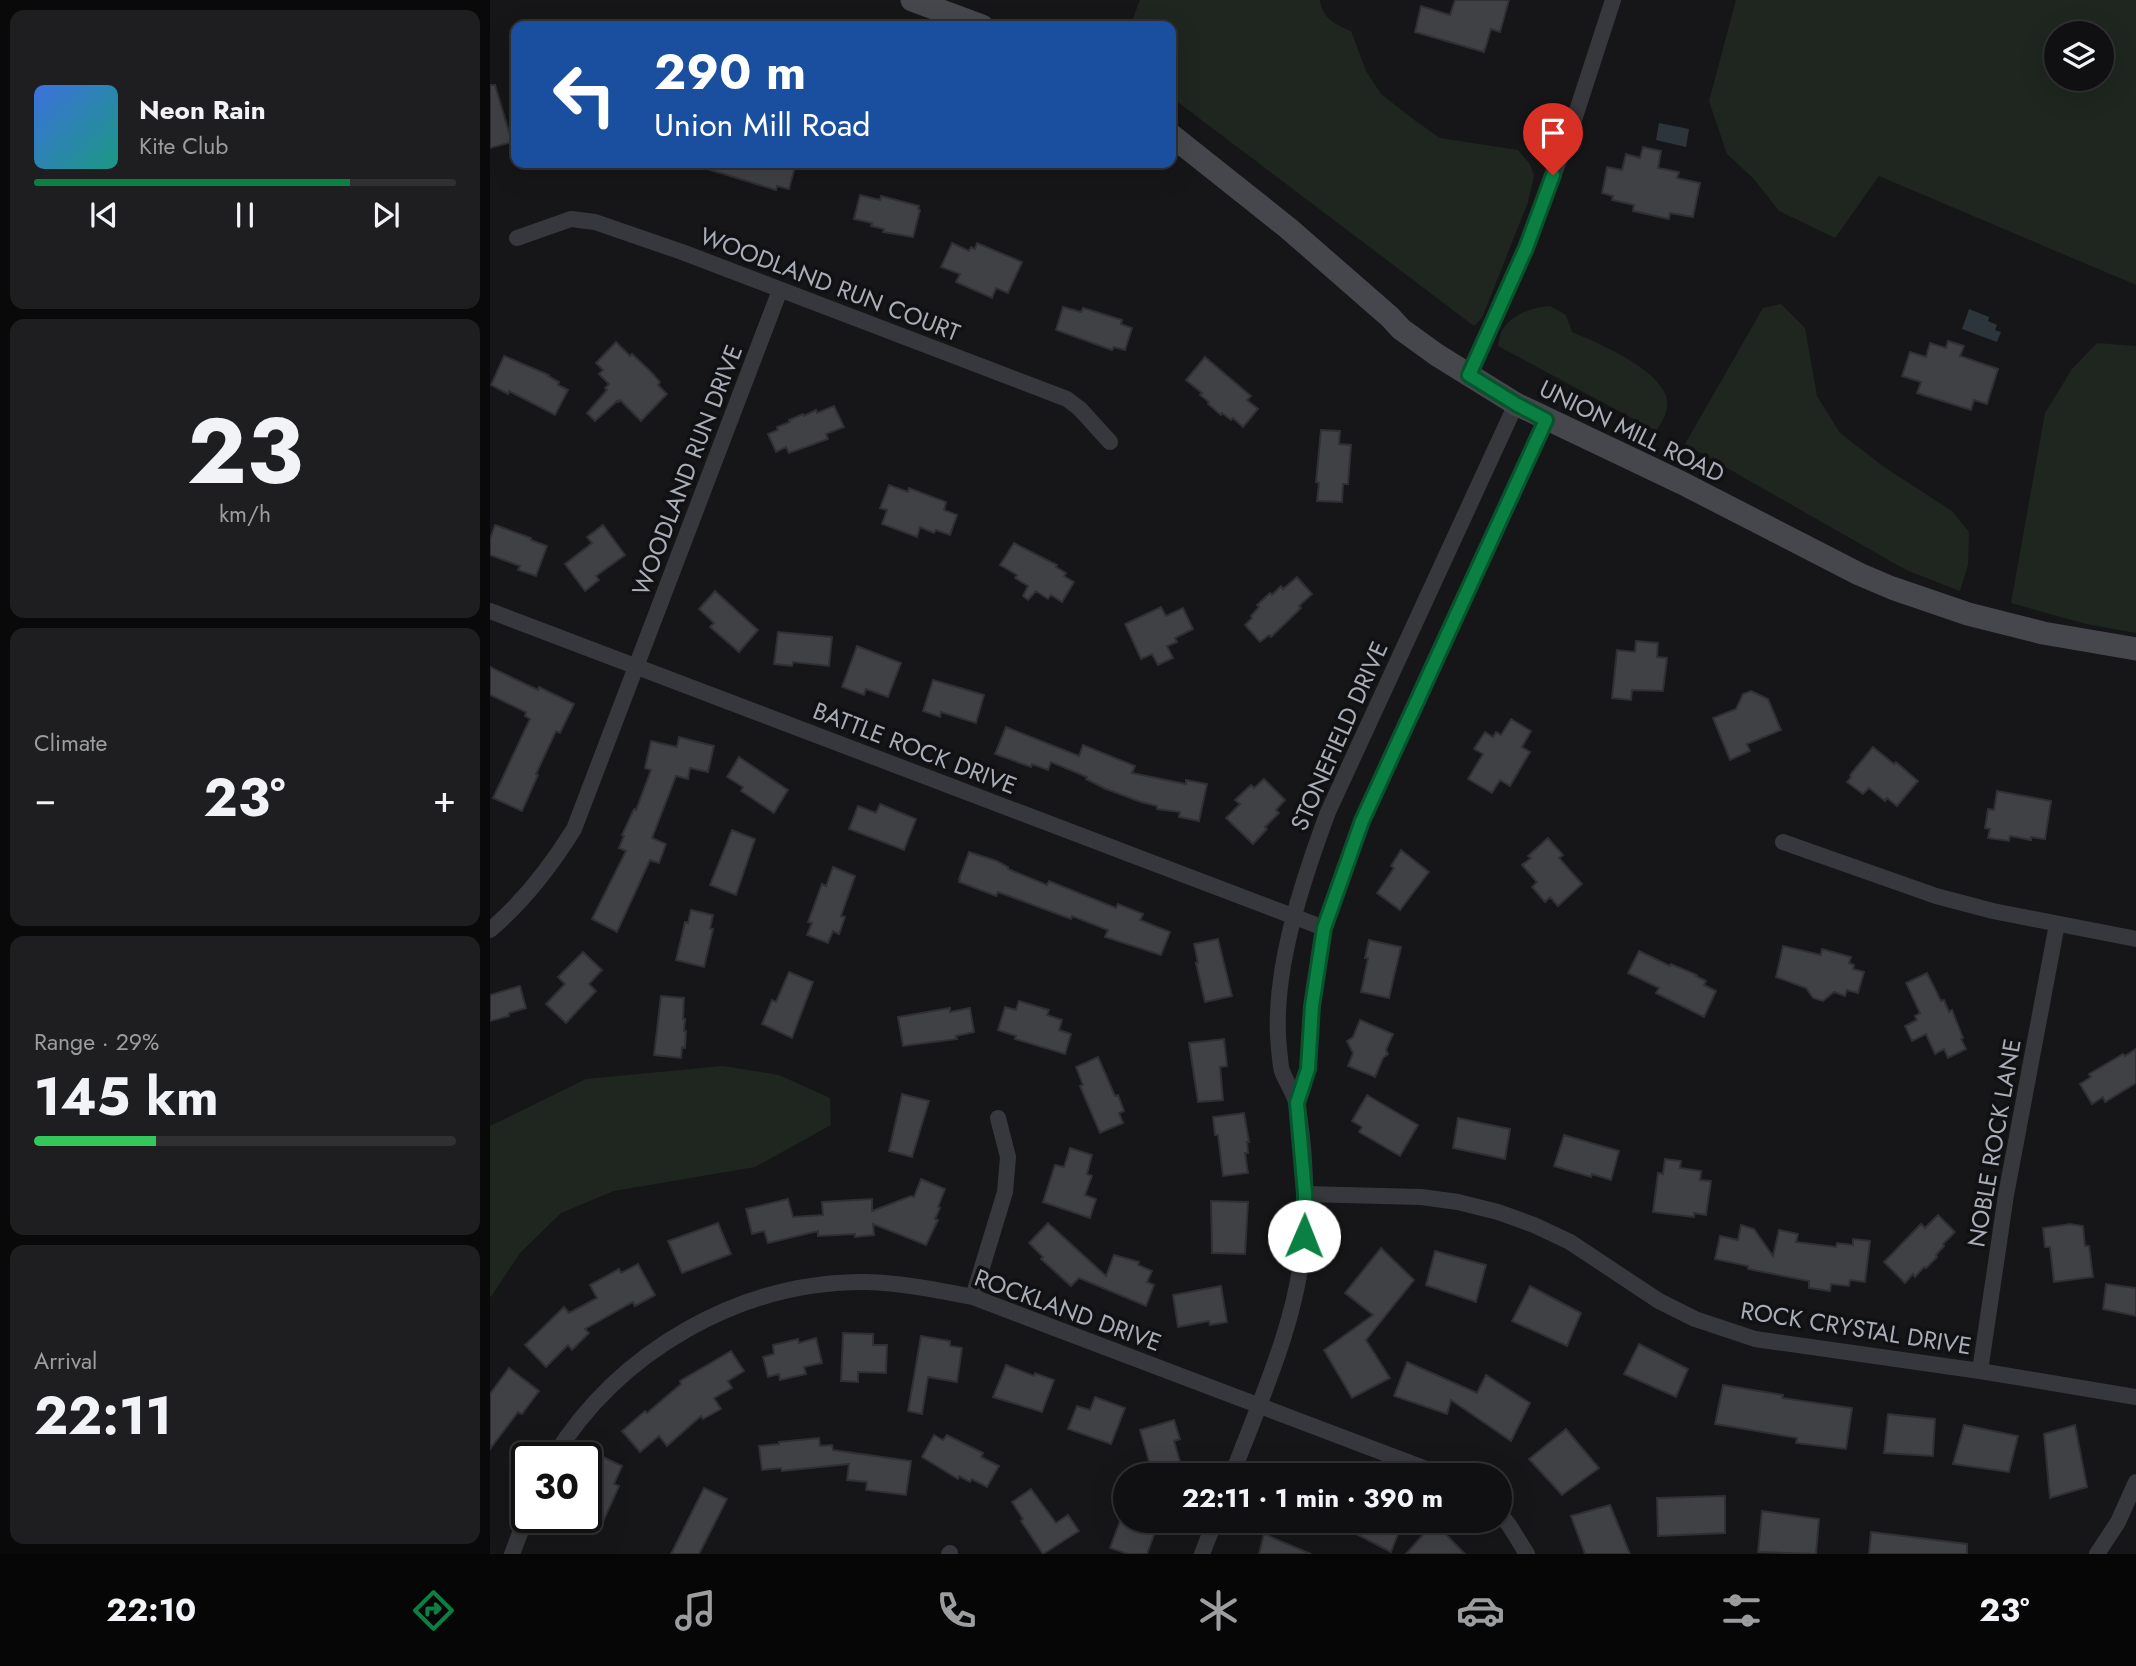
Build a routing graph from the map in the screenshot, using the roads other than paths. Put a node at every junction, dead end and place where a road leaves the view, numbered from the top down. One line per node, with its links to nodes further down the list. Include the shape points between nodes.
1 (912, 0): 3 (street)
2 (1613, 0): 7 (street, via 1526,248)
3 (969, 21)
4 (1176, 139): 7 (street, UNION MILL ROAD, via 1288,228 1401,329)
5 (517, 238): 6 (street, WOODLAND RUN COURT, via 571,219 586,220)
6 (780, 290): 10 (street, WOODLAND RUN COURT, via 1068,399); 13 (street, WOODLAND RUN DRIVE)
7 (1469, 375): 8 (street, UNION MILL ROAD)
8 (1516, 404): 9 (street, UNION MILL ROAD); 15 (street, STONEFIELD DRIVE, via 1328,812)
9 (1546, 420): 12 (street, UNION MILL ROAD, via 1892,588 2019,627); 17 (street, STONEFIELD DRIVE, via 1362,821)
10 (1110, 442)
11 (490, 611): 13 (street, BATTLE ROCK DRIVE)
12 (2136, 649)
13 (636, 667): 15 (street, BATTLE ROCK DRIVE); 18 (street, WOODLAND RUN DRIVE, via 575,829 513,910)
14 (1783, 842): 16 (street, via 1936,896)
15 (1293, 918): 17 (street, BATTLE ROCK DRIVE); 20 (street, STONEFIELD DRIVE, via 1278,1023 1282,1071)
16 (2057, 924): 19 (street); 24 (street, NOBLE ROCK LANE, via 2006,1195)
17 (1324, 928): 20 (street, STONEFIELD DRIVE, via 1308,1069)
18 (490, 930)
19 (2136, 939)
20 (1297, 1103): 22 (street, STONEFIELD DRIVE)
21 (998, 1118): 23 (street, via 1009,1163)
22 (1305, 1194): 24 (street, ROCK CRYSTAL DRIVE, via 1421,1197 1498,1212 1570,1242 1659,1301 1725,1331); 26 (street, STONEFIELD DRIVE, via 1296,1291)
23 (973, 1297): 26 (street, ROCKLAND DRIVE); 27 (street, ROCKLAND DRIVE, via 866,1282 786,1291 749,1302 709,1317 643,1357 592,1405)
24 (1980, 1371): 25 (street, ROCK CRYSTAL DRIVE)
25 (2136, 1397)
26 (1258, 1404): 28 (street, STONEFIELD DRIVE); 29 (street, ROCKLAND DRIVE)
27 (563, 1442)
28 (1236, 1463)
29 (1411, 1463)
30 (2136, 1482): 37 (street)
31 (1512, 1530): 36 (street)
32 (520, 1533): 34 (street)
33 (1210, 1533): 35 (street)
34 (512, 1554)
35 (1202, 1554)
36 (1527, 1554)
37 (2098, 1554)

